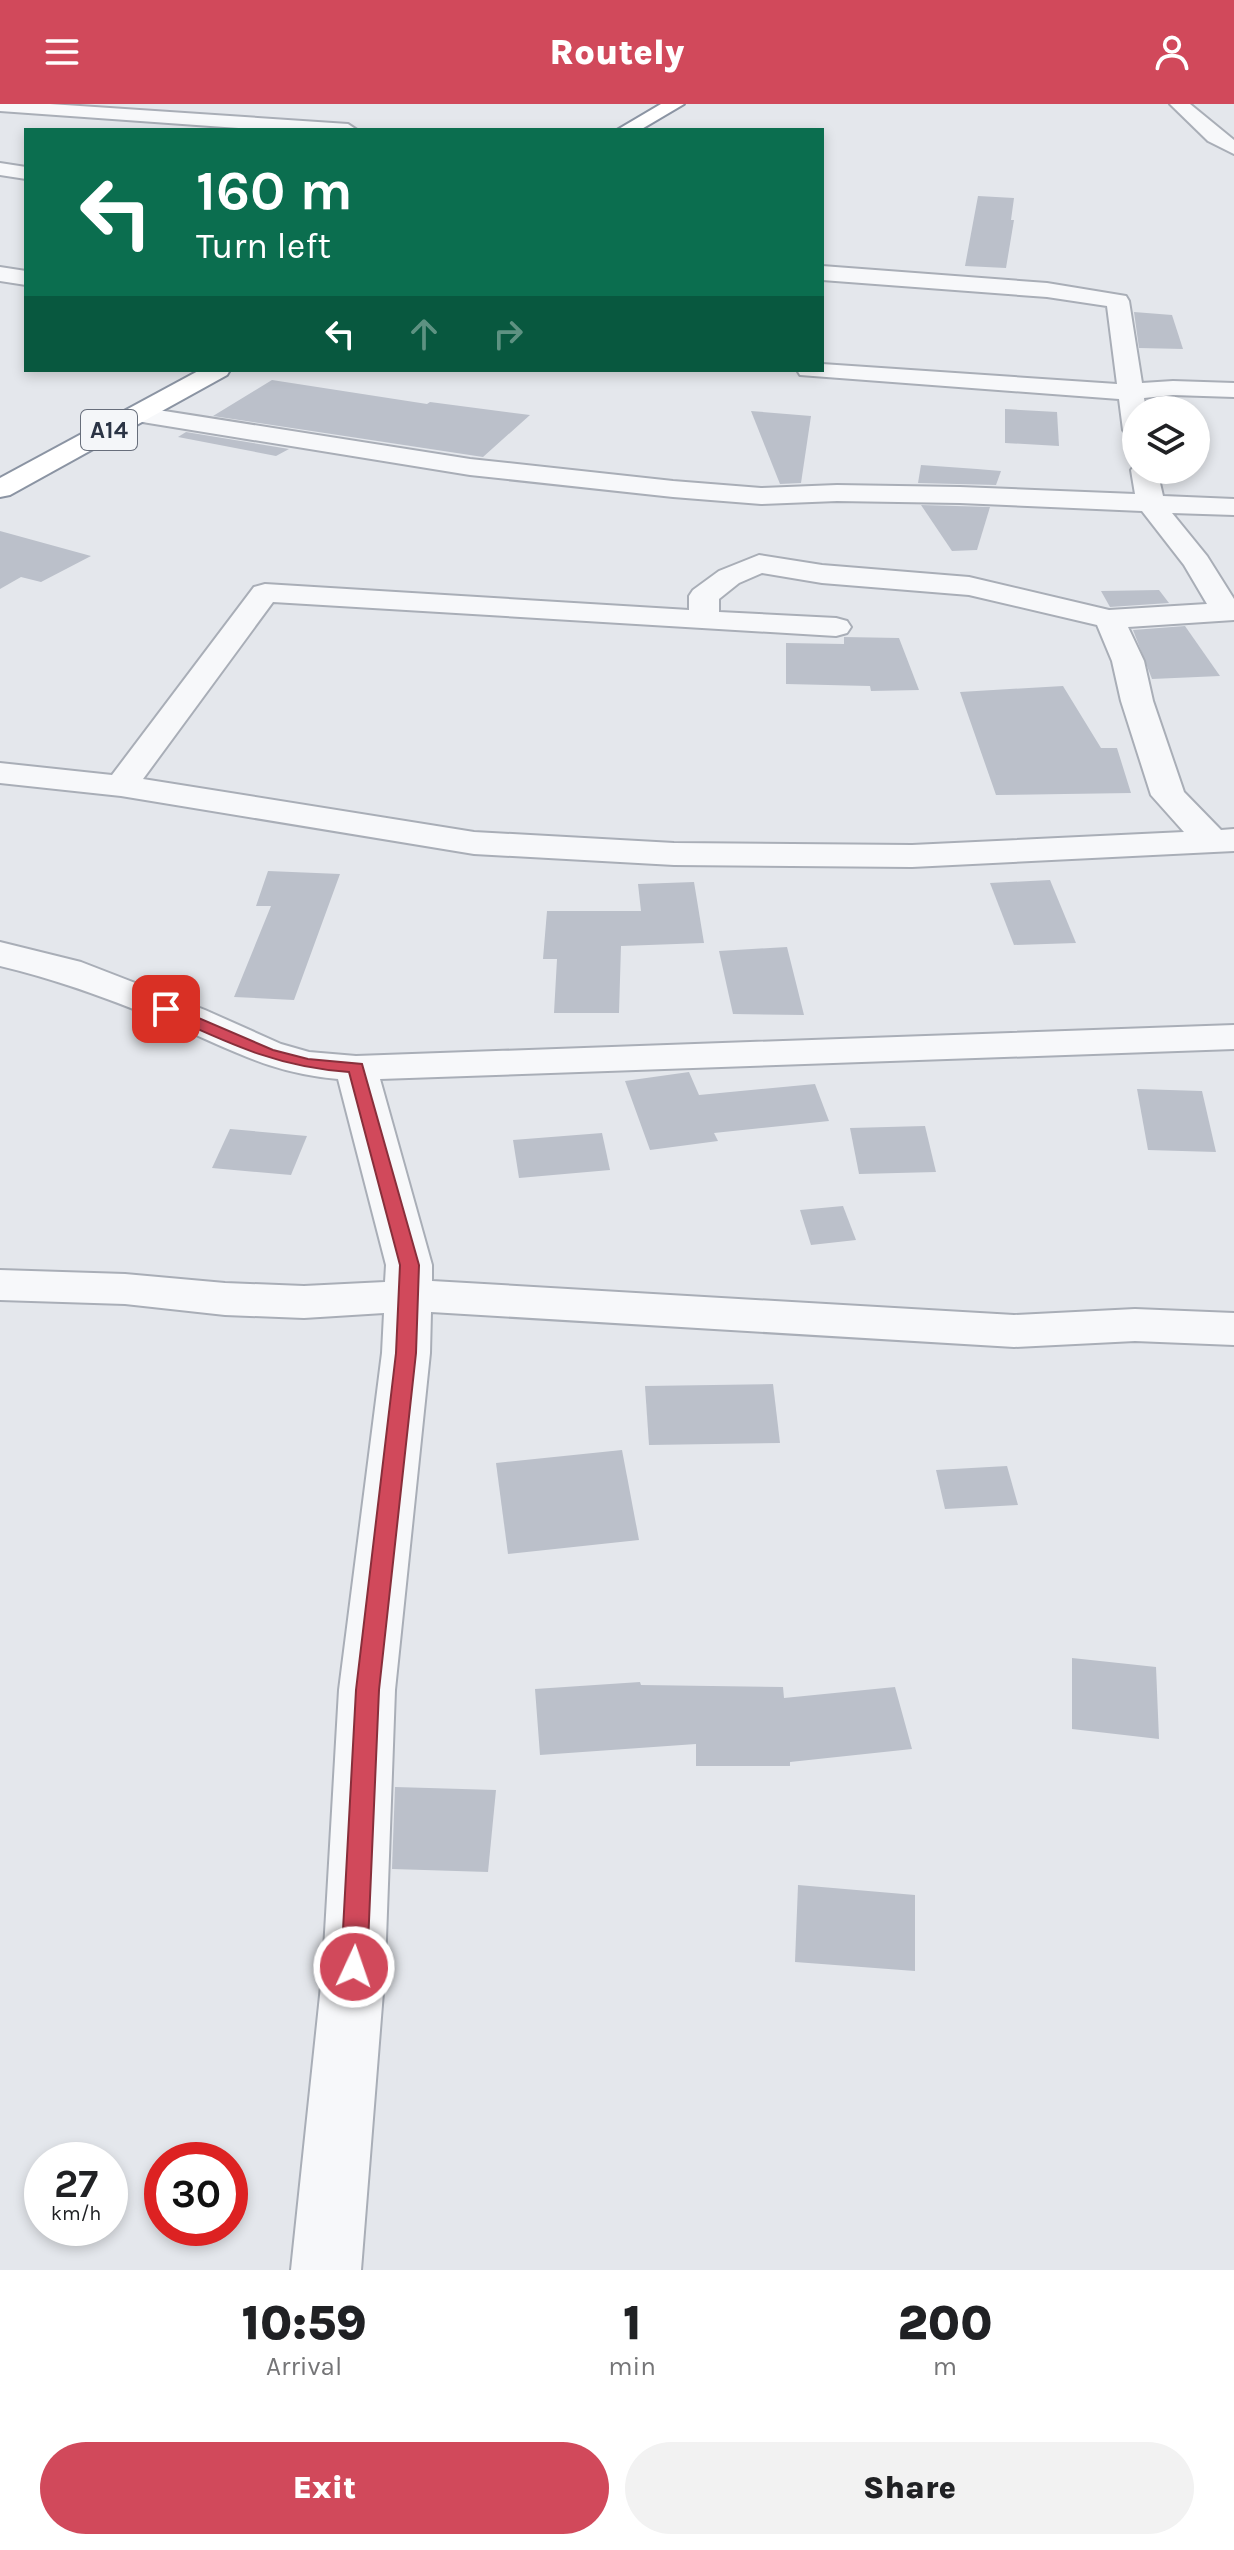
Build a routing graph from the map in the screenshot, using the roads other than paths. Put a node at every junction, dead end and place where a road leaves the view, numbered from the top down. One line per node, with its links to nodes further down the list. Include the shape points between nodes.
1 (675, 104): 8 (highway)
2 (696, 104): 9 (highway)
3 (1179, 104): 6 (street)
4 (1189, 104): 6 (street, via 1217,116)
5 (0, 106): 7 (street)
6 (1199, 122): 10 (street)
7 (319, 128)
8 (630, 128)
9 (653, 128)
10 (1234, 148)
11 (0, 169): 12 (street)
12 (24, 173)
13 (824, 262): 16 (street)
14 (824, 273): 16 (street)
15 (0, 274): 17 (street)
16 (846, 275): 22 (street, via 1047,290 1118,301)
17 (24, 278)
18 (824, 371): 22 (street)
19 (180, 372): 25 (highway, A14)
20 (214, 372): 24 (highway, A14)
21 (1234, 390): 22 (street)
22 (1128, 392): 23 (street)
23 (1129, 396)
24 (139, 415): 27 (highway, A14); 28 (street, via 470,467 673,489 761,496 960,495)
25 (0, 471)
26 (1147, 484): 28 (street)
27 (0, 489)
28 (1151, 504): 29 (street); 30 (street)
29 (1234, 507)
30 (1230, 611): 31 (street)
31 (1109, 619): 32 (street, via 969,586 759,564 704,596); 36 (street, via 1128,661 1168,795)
32 (704, 620): 33 (street); 35 (street, via 265,593)
33 (836, 627)
34 (0, 773): 35 (street)
35 (121, 786): 36 (street, via 474,843 674,854 912,856)
36 (1223, 840)
37 (0, 954): 39 (street, via 67,970 267,1053 307,1064)
38 (1234, 1037): 39 (street)
39 (356, 1068): 41 (street, via 409,1265)
40 (0, 1285): 41 (street, via 304,1302)
41 (408, 1296): 42 (street, via 1014,1331 1135,1325); 43 (street, via 367,1690 354,1967)
42 (1234, 1329)
43 (326, 2270)

